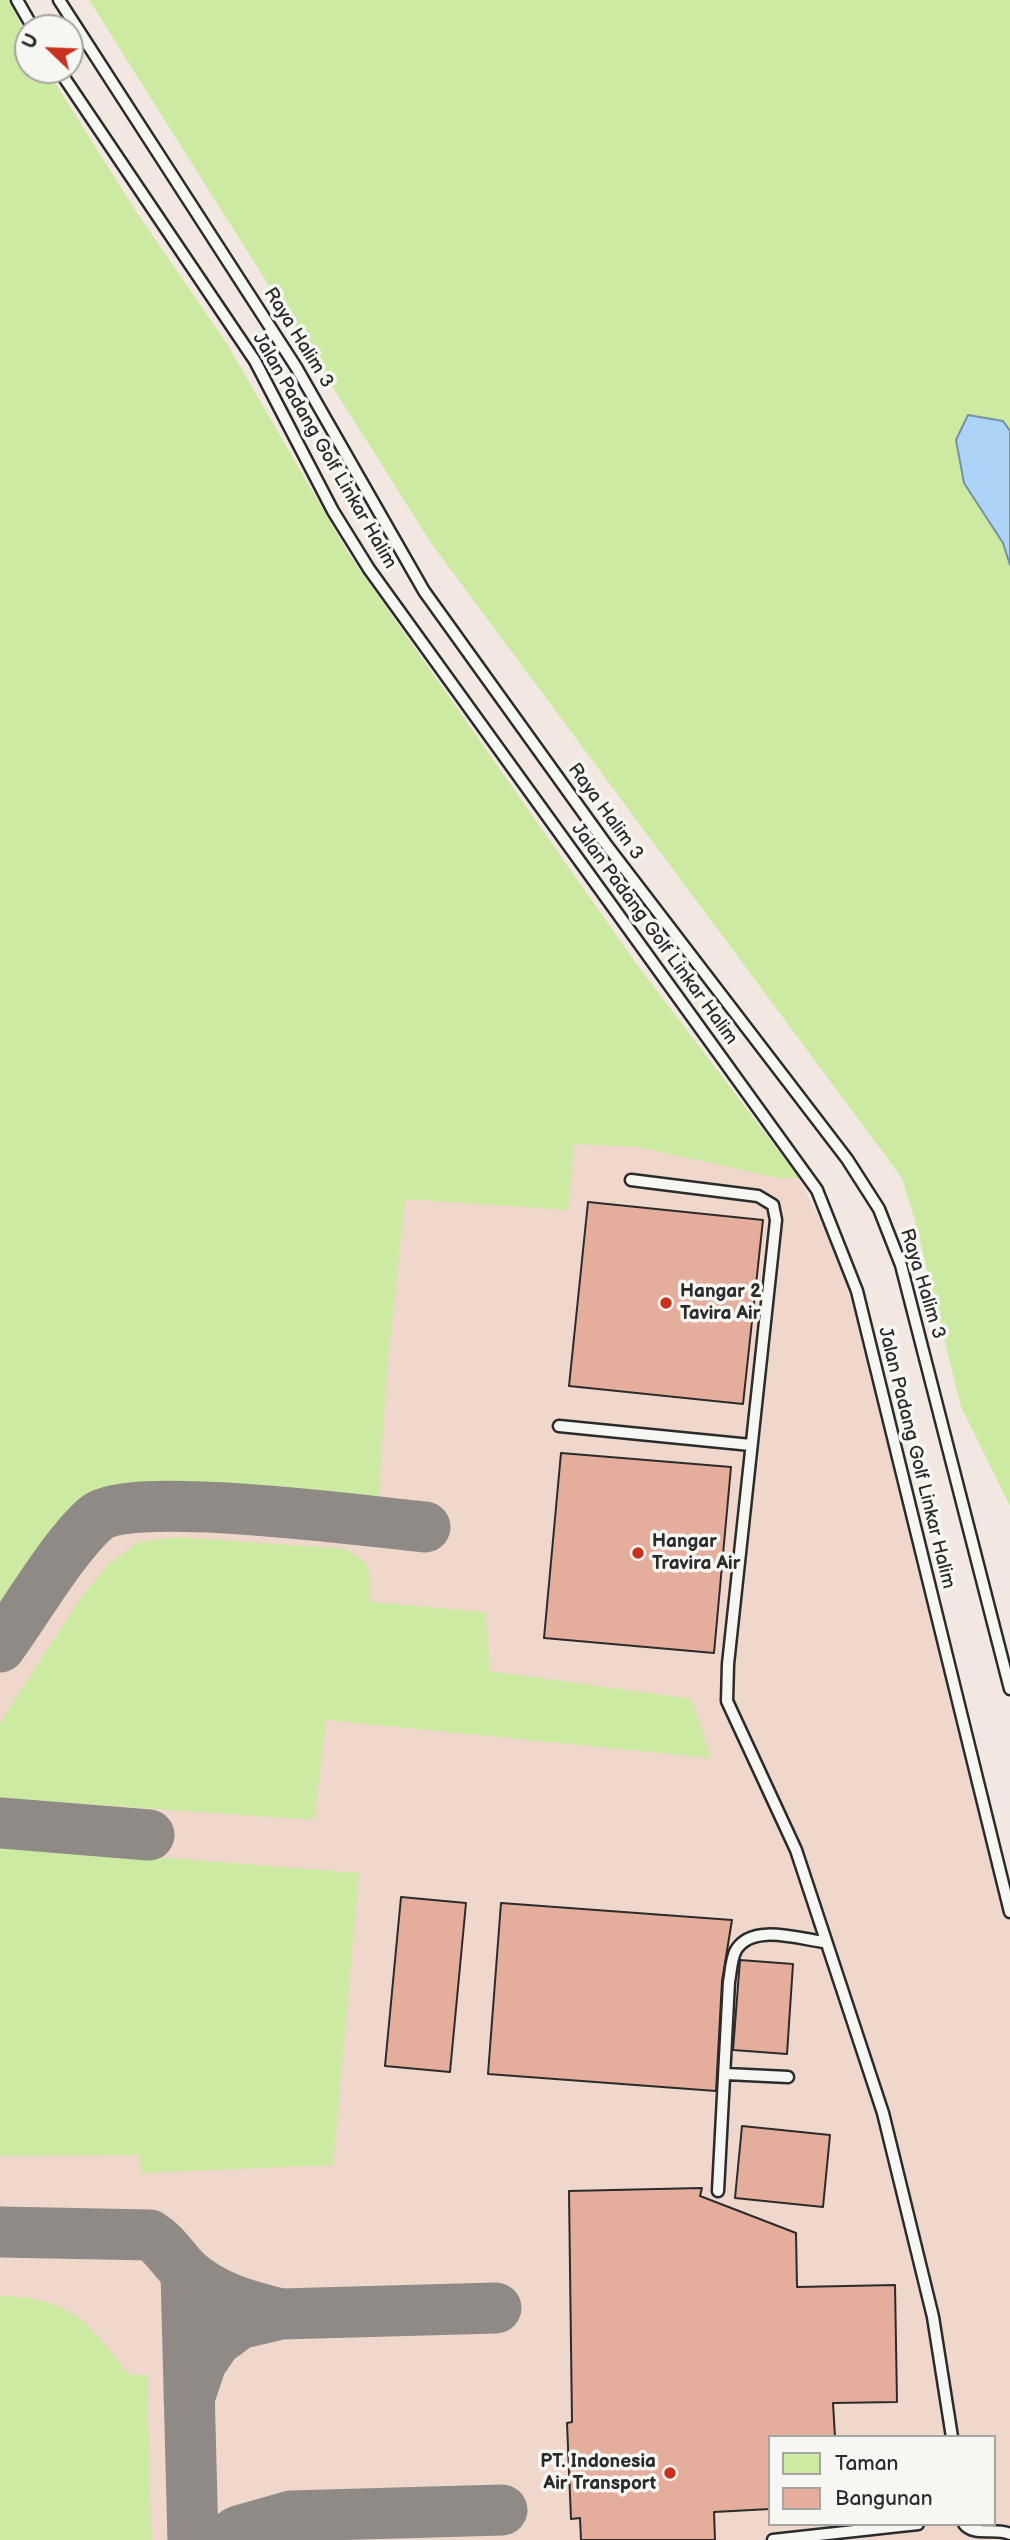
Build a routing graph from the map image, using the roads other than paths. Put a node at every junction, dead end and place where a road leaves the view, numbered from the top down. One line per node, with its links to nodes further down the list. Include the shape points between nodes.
1 (59, 0): 6 (lane, Raya Halim 3, via 296,367 424,592 606,843 804,1099 879,1209 901,1265)
2 (68, 84): 7 (lane, Jalan Padang Golf Linkar Halim, via 255,361 369,569 817,1190 857,1291)
3 (631, 1180): 5 (lane, via 758,1196 773,1205 776,1220)
4 (559, 1426): 5 (lane)
5 (751, 1445): 8 (lane, via 727,1701 796,1850)
6 (1010, 1689)
7 (1010, 1912)
8 (824, 1942): 9 (lane, via 757,1934 742,1941 729,1982); 12 (lane, via 883,2113 910,2217 933,2317)
9 (726, 2074): 10 (lane); 11 (lane)
10 (788, 2077)
11 (718, 2191)
12 (952, 2435)
13 (900, 2526): 16 (lane)
14 (967, 2526): 15 (lane, via 975,2532)
15 (1010, 2534)
16 (773, 2540)

